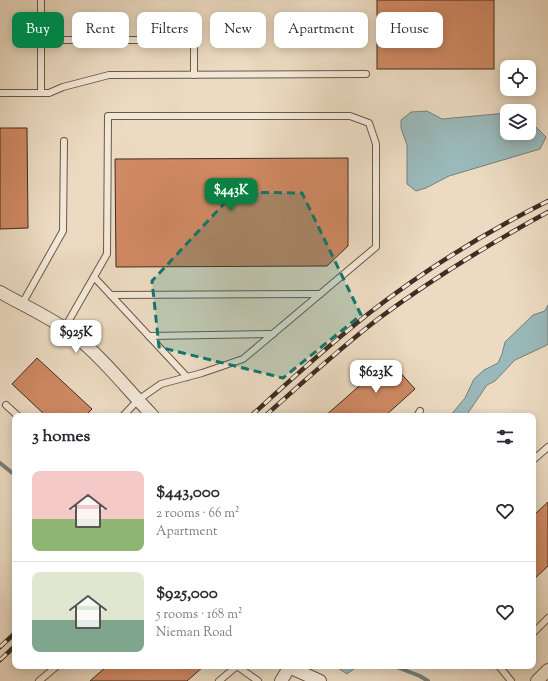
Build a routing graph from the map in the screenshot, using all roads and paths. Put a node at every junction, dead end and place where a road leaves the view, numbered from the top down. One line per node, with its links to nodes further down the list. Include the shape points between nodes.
1 (41, 0): 2 (lane)
2 (41, 12)
3 (64, 40): 6 (lane, via 194,40)
4 (41, 48): 8 (lane)
5 (366, 74): 6 (lane)
6 (194, 75): 8 (lane, via 108,75 49,93)
7 (0, 93): 8 (lane)
8 (41, 93)
9 (64, 141): 14 (lane, via 62,231)
10 (94, 276): 12 (lane, via 107,254 108,116 350,116 369,123 376,144 376,247); 13 (lane); 15 (lane)
11 (0, 292): 14 (street)
12 (320, 294): 13 (lane); 16 (lane)
13 (111, 295): 17 (lane)
14 (22, 304): 15 (street)
15 (64, 329): 19 (street, via 74,335)
16 (273, 334): 17 (lane); 18 (lane, via 243,359)
17 (149, 336): 18 (lane)
18 (187, 377): 19 (lane, via 161,384)
19 (138, 400): 22 (lane); 23 (street)
20 (6, 405): 21 (lane)
21 (15, 413)
22 (127, 413)
23 (150, 413)
24 (548, 447): 25 (lane)
25 (536, 457)
26 (548, 618): 27 (lane)
27 (536, 630)
28 (53, 669): 35 (lane)
29 (233, 669): 36 (lane)
30 (241, 669): 37 (lane)
31 (287, 669): 38 (street)
32 (295, 669): 39 (street)
33 (501, 669): 40 (lane)
34 (548, 670): 41 (street)
35 (39, 681)
36 (219, 681)
37 (258, 681)
38 (281, 681)
39 (320, 681)
40 (511, 681)
41 (537, 681)

